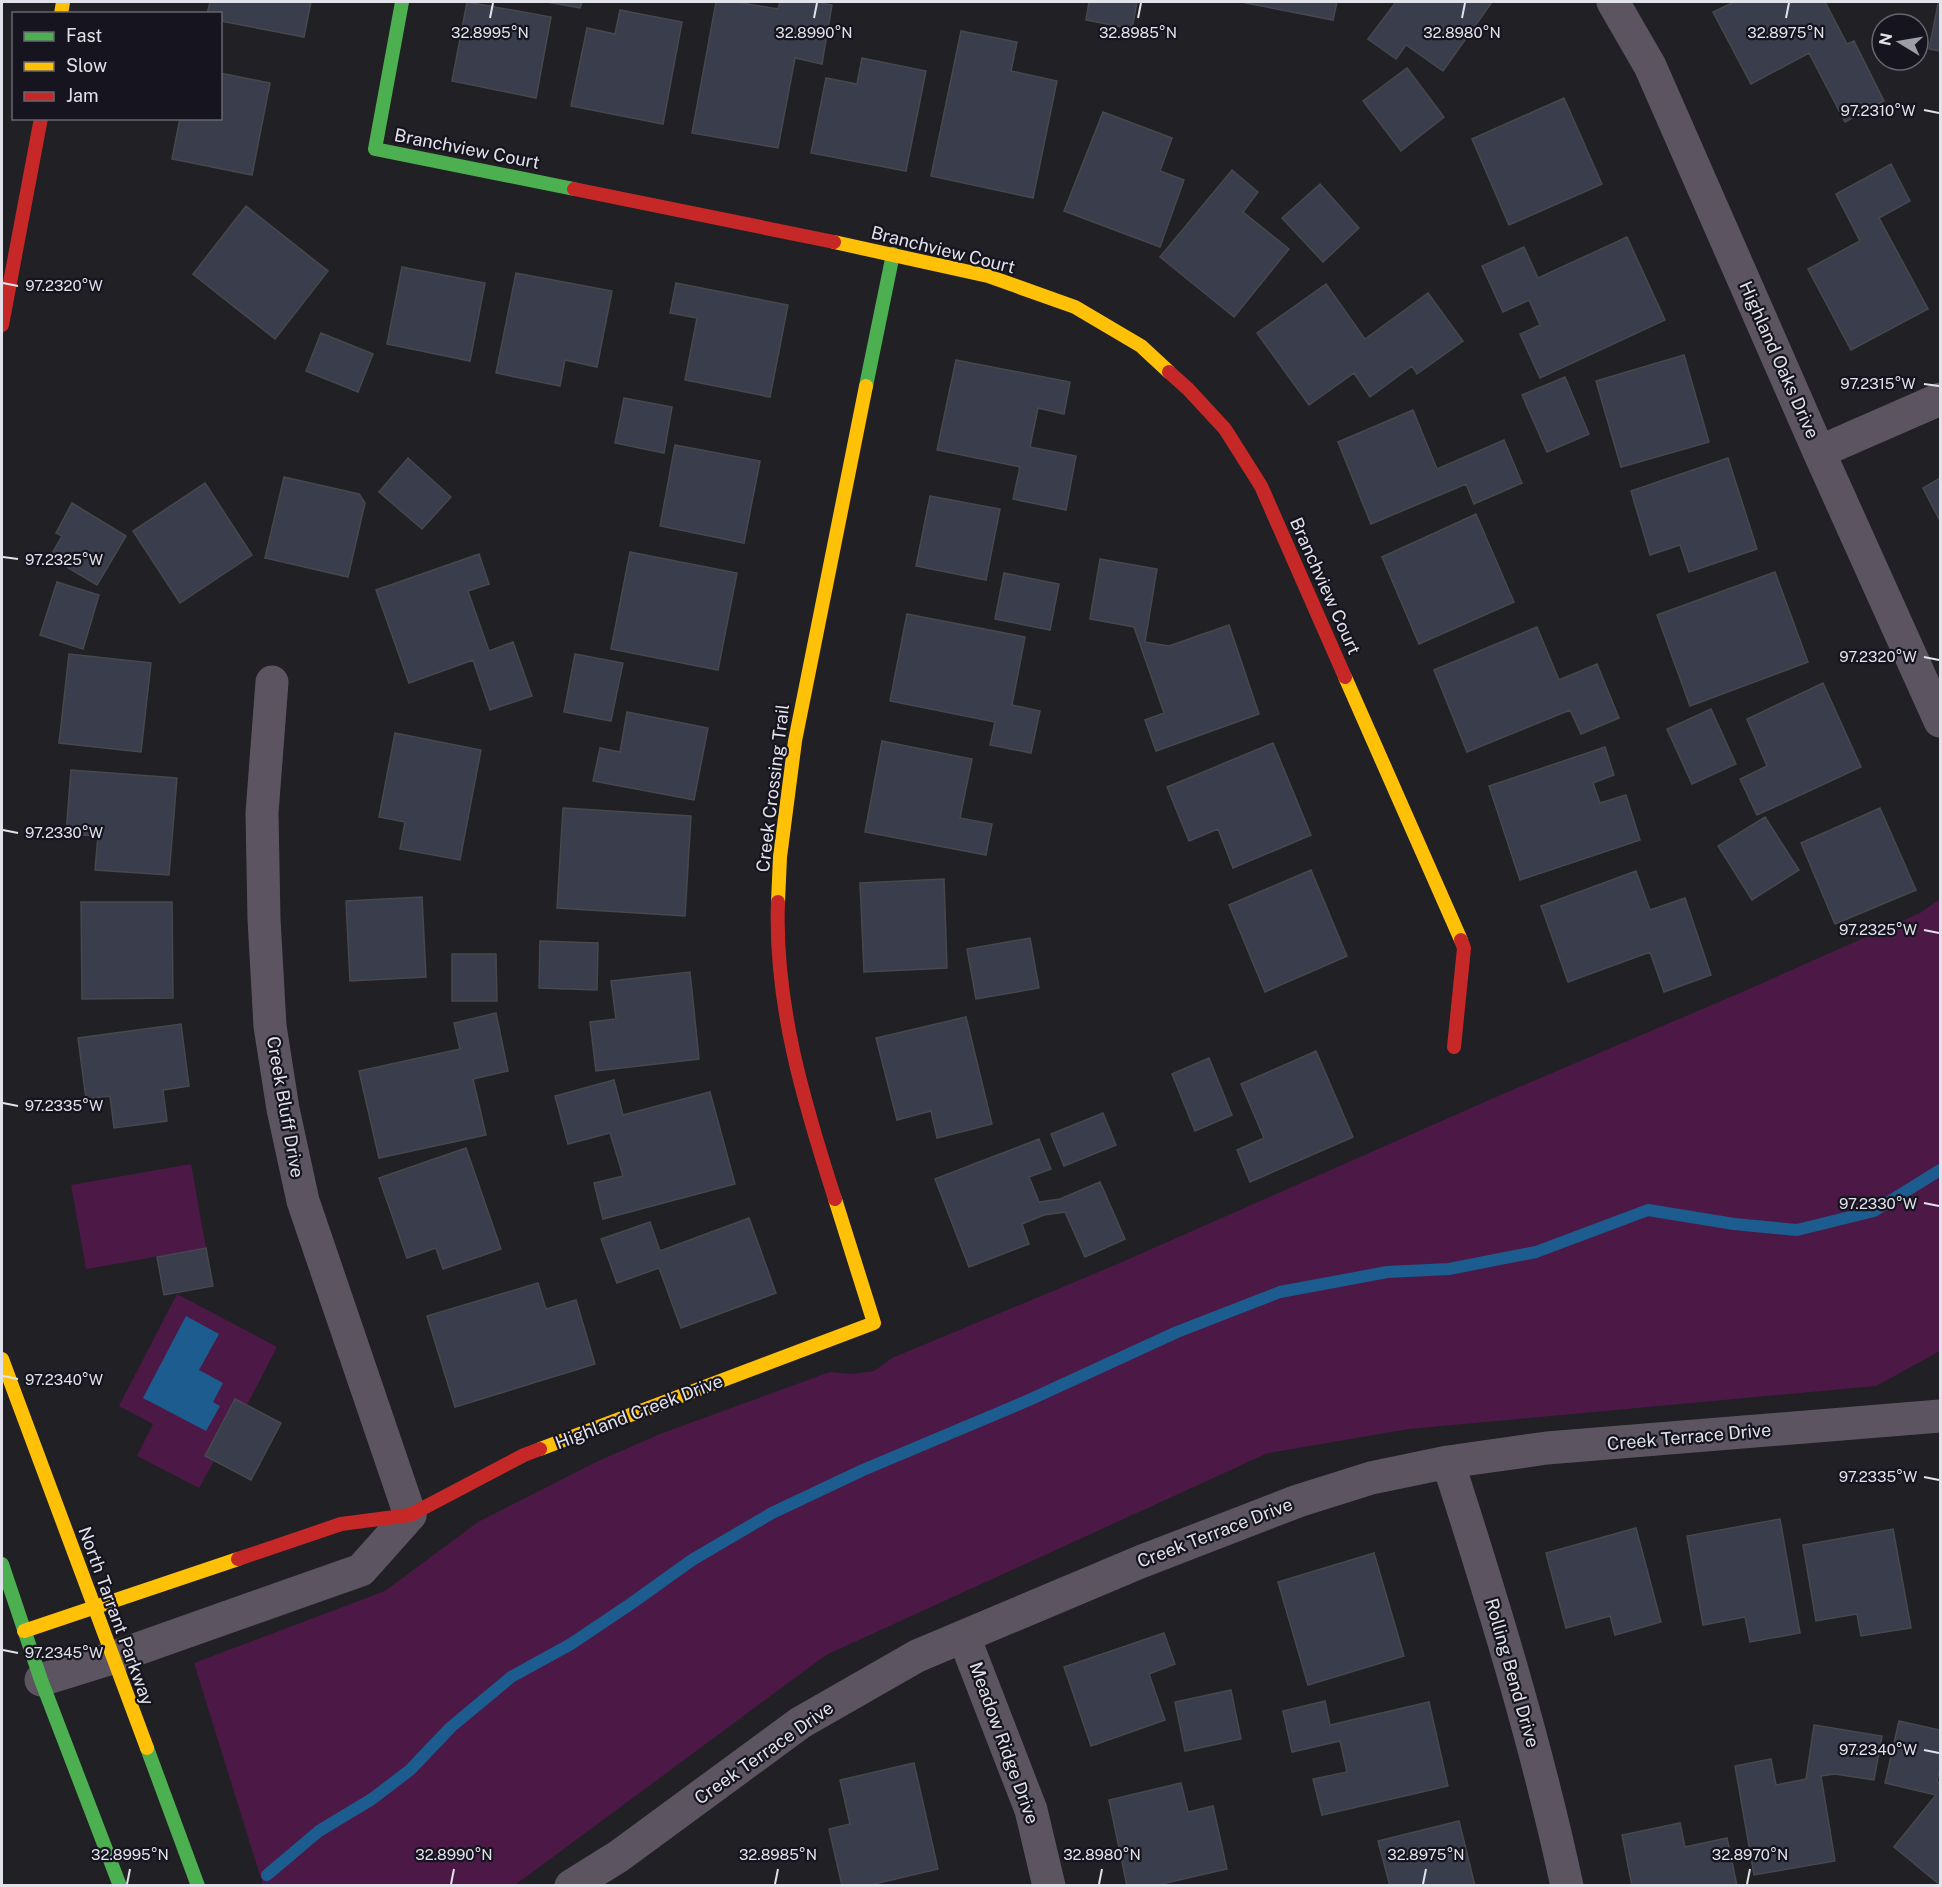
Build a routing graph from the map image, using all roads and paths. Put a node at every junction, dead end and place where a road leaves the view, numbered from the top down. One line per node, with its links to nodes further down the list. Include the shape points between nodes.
1 (402, 2): 4 (street, Branchview Court, via 375,149)
2 (1613, 2): 7 (street, Highland Oaks Drive, via 1650,66)
3 (41, 120): 5 (street)
4 (893, 254): 10 (street, Branchview Court, via 988,276 1076,307 1141,346 1225,429 1261,486 1464,948); 11 (street, Creek Crossing Trail, via 795,741 780,857 777,927 784,1000 797,1071)
5 (2, 325)
6 (1941, 399): 7 (street)
7 (1820, 452): 9 (street, Highland Oaks Drive)
8 (272, 682): 15 (street, Creek Bluff Drive, via 262,813 264,908 270,1026 283,1109 303,1201)
9 (1941, 721)
10 (1454, 1047)
11 (874, 1323): 15 (street, Highland Creek Drive, via 524,1455)
12 (2, 1359): 17 (street, North Tarrant Parkway)
13 (1941, 1416): 14 (street, Creek Terrace Drive, via 1547,1448)
14 (1448, 1462): 19 (street, Creek Terrace Drive, via 1371,1478 1298,1501 1140,1562); 26 (street, Rolling Bend Drive, via 1549,1803)
15 (410, 1515): 17 (street, Highland Creek Drive, via 341,1524); 20 (street, Highland Creek Drive, via 362,1570)
16 (2, 1564): 18 (street)
17 (94, 1608): 18 (street, Highland Creek Drive); 20 (street, North Tarrant Parkway)
18 (24, 1631): 21 (street)
19 (964, 1637): 24 (street, Creek Terrace Drive, via 917,1656 800,1723 619,1856); 25 (street, Meadow Ridge Drive, via 1031,1810)
20 (112, 1658): 21 (street, Highland Creek Drive); 23 (street, North Tarrant Parkway)
21 (41, 1680): 22 (street)
22 (120, 1886)
23 (198, 1886)
24 (570, 1886)
25 (1049, 1886)
26 (1567, 1886)

